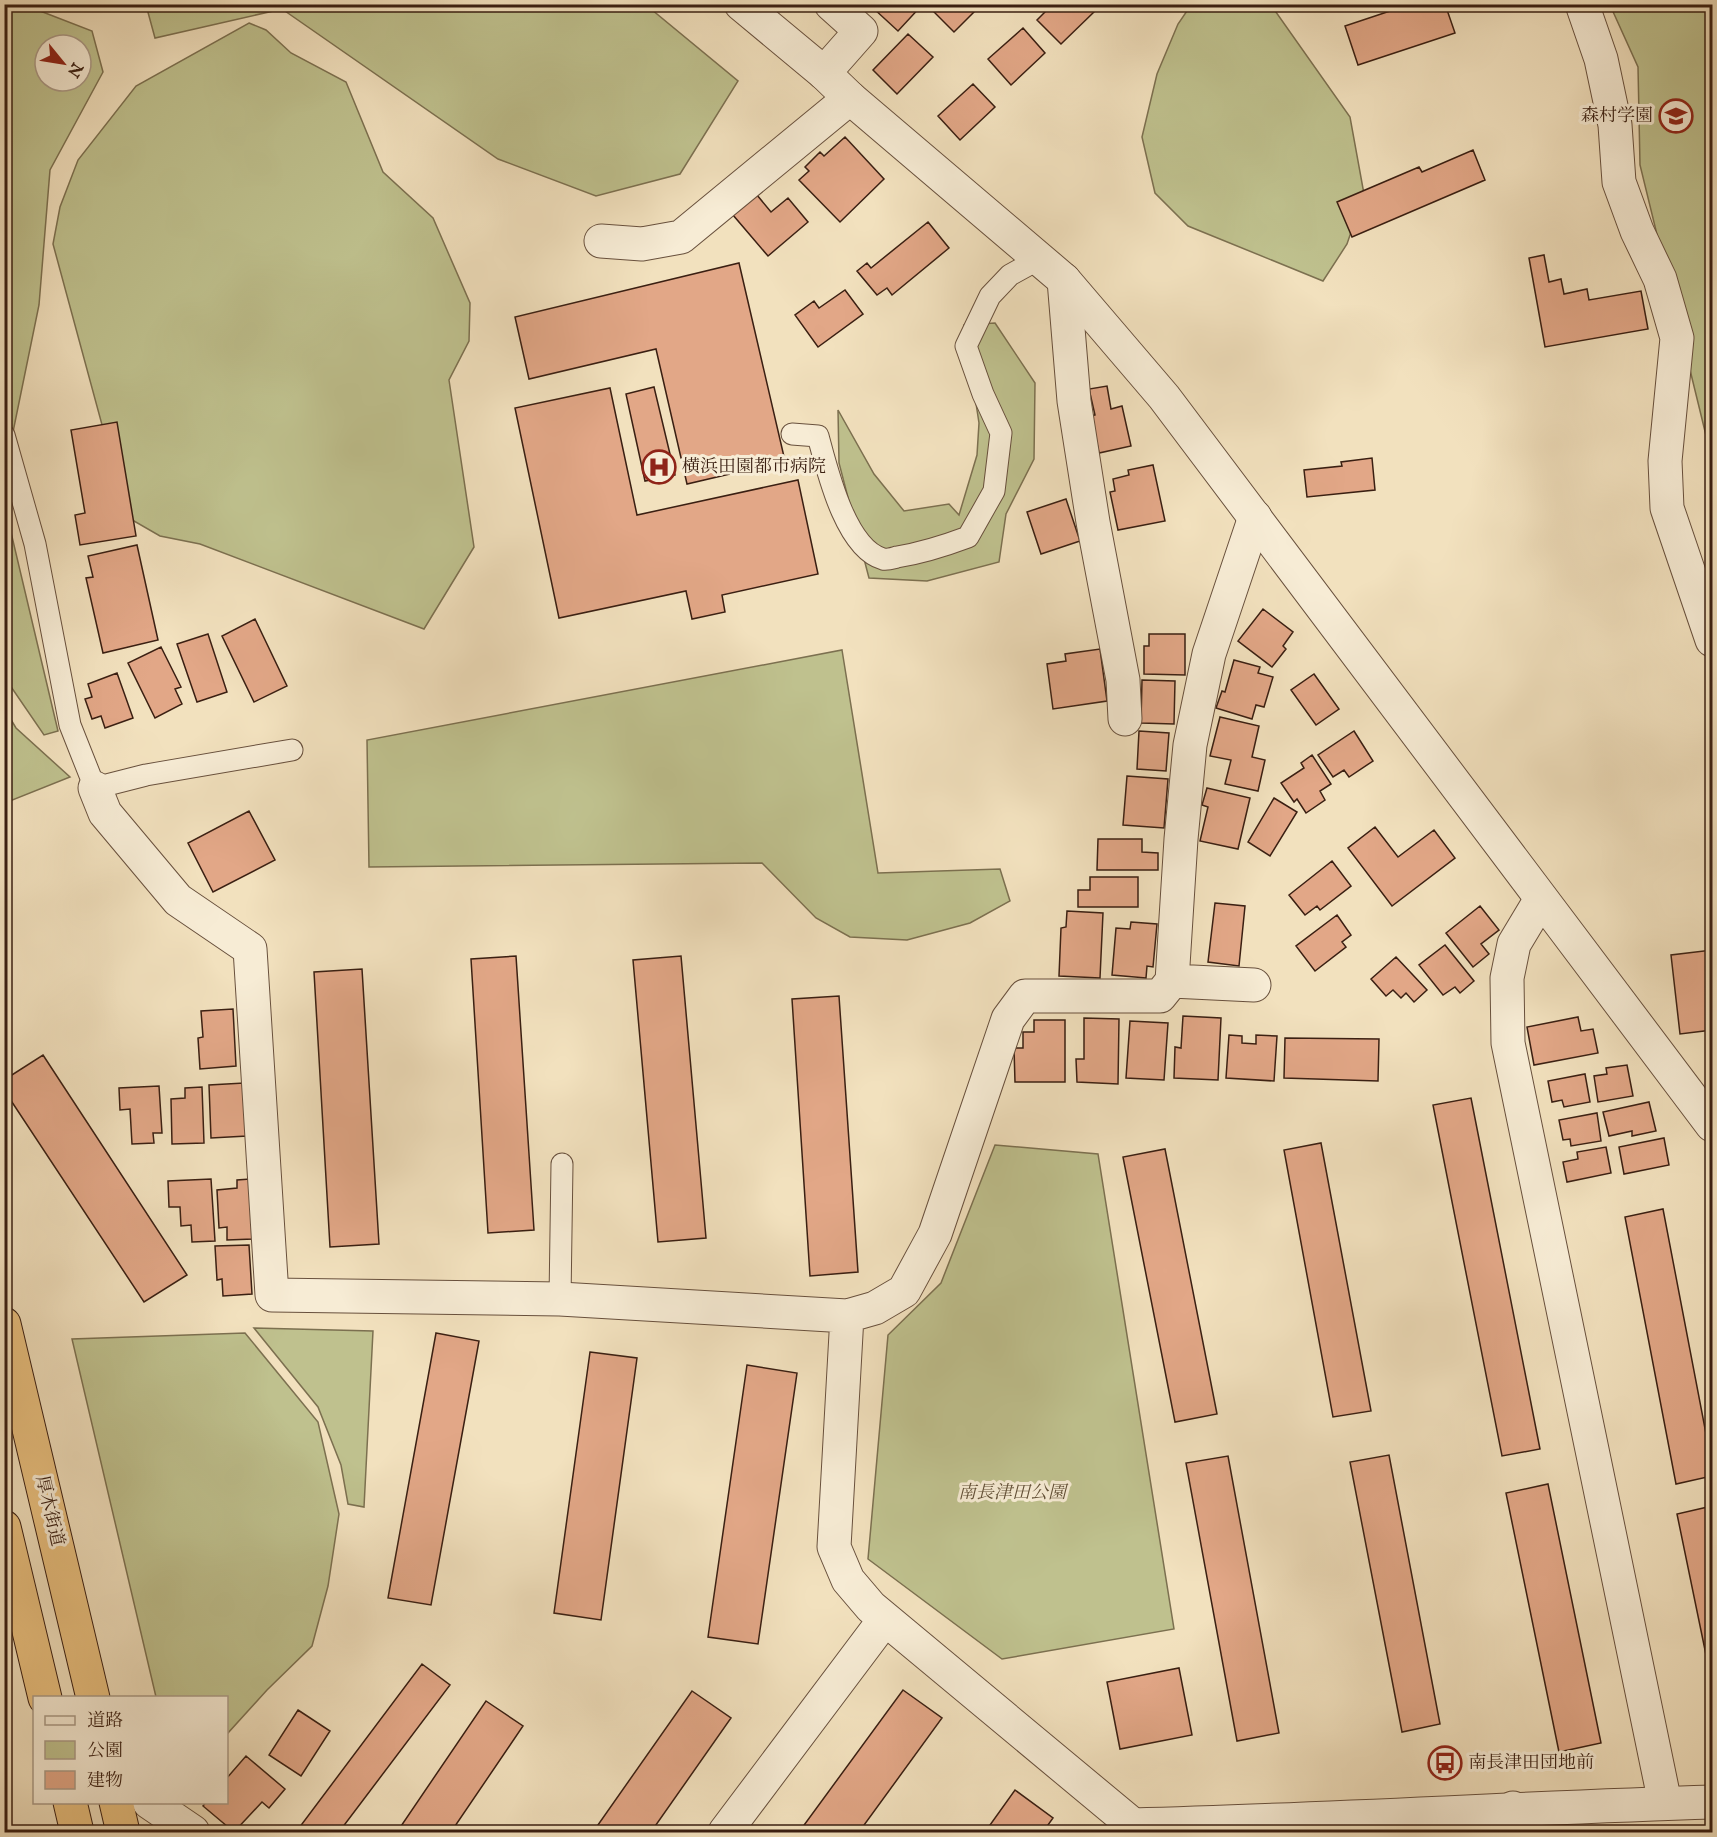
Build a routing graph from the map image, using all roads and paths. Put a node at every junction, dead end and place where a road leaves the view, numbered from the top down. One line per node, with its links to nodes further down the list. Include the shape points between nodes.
1 (741, 4): 4 (street)
2 (831, 4): 4 (street, via 861,31)
3 (1582, 4): 12 (street, via 1606,81 1615,125 1619,182 1636,231 1660,279 1677,338 1665,461 1667,508)
4 (824, 73): 5 (street)
5 (850, 98): 6 (street, via 681,237 642,244); 7 (street)
6 (601, 241)
7 (1039, 259): 8 (street); 9 (lane, via 1010,275 990,296 966,346 1001,433 994,491 968,537 923,553 884,559 868,550 846,522 818,436)
8 (1064, 280): 11 (street, via 1164,397); 13 (street, via 1074,401 1123,680)
9 (792, 434)
10 (4, 435): 15 (lane, via 35,544 70,725)
11 (1255, 517): 16 (street); 17 (street, via 1209,654 1190,745)
12 (1713, 640)
13 (1125, 720)
14 (292, 750): 15 (lane, via 146,775)
15 (95, 788): 21 (street, via 105,813 178,900 250,949 272,1295)
16 (1541, 898): 19 (street); 29 (street, via 1514,944 1507,978 1508,1043)
17 (1172, 981): 18 (street); 22 (street, via 1160,996 1025,996 1008,1019 935,1234 909,1281 903,1291 875,1308)
18 (1254, 985)
19 (1713, 1125)
20 (562, 1164): 21 (lane)
21 (560, 1299): 22 (street)
22 (847, 1316): 25 (street, via 834,1547 848,1580)
23 (4, 1324): 27 (highway, 厚木街道)
24 (4, 1527): 26 (highway)
25 (885, 1619): 35 (street); 39 (street)
26 (45, 1696)
27 (93, 1696)
28 (1713, 1802): 29 (street)
29 (1665, 1803): 33 (street)
30 (70, 1804): 36 (highway)
31 (116, 1804): 37 (highway)
32 (160, 1815): 38 (street)
33 (1513, 1820): 34 (street)
34 (1243, 1827): 35 (street)
35 (1129, 1829)
36 (77, 1833)
37 (123, 1833)
38 (193, 1833)
39 (726, 1833)

